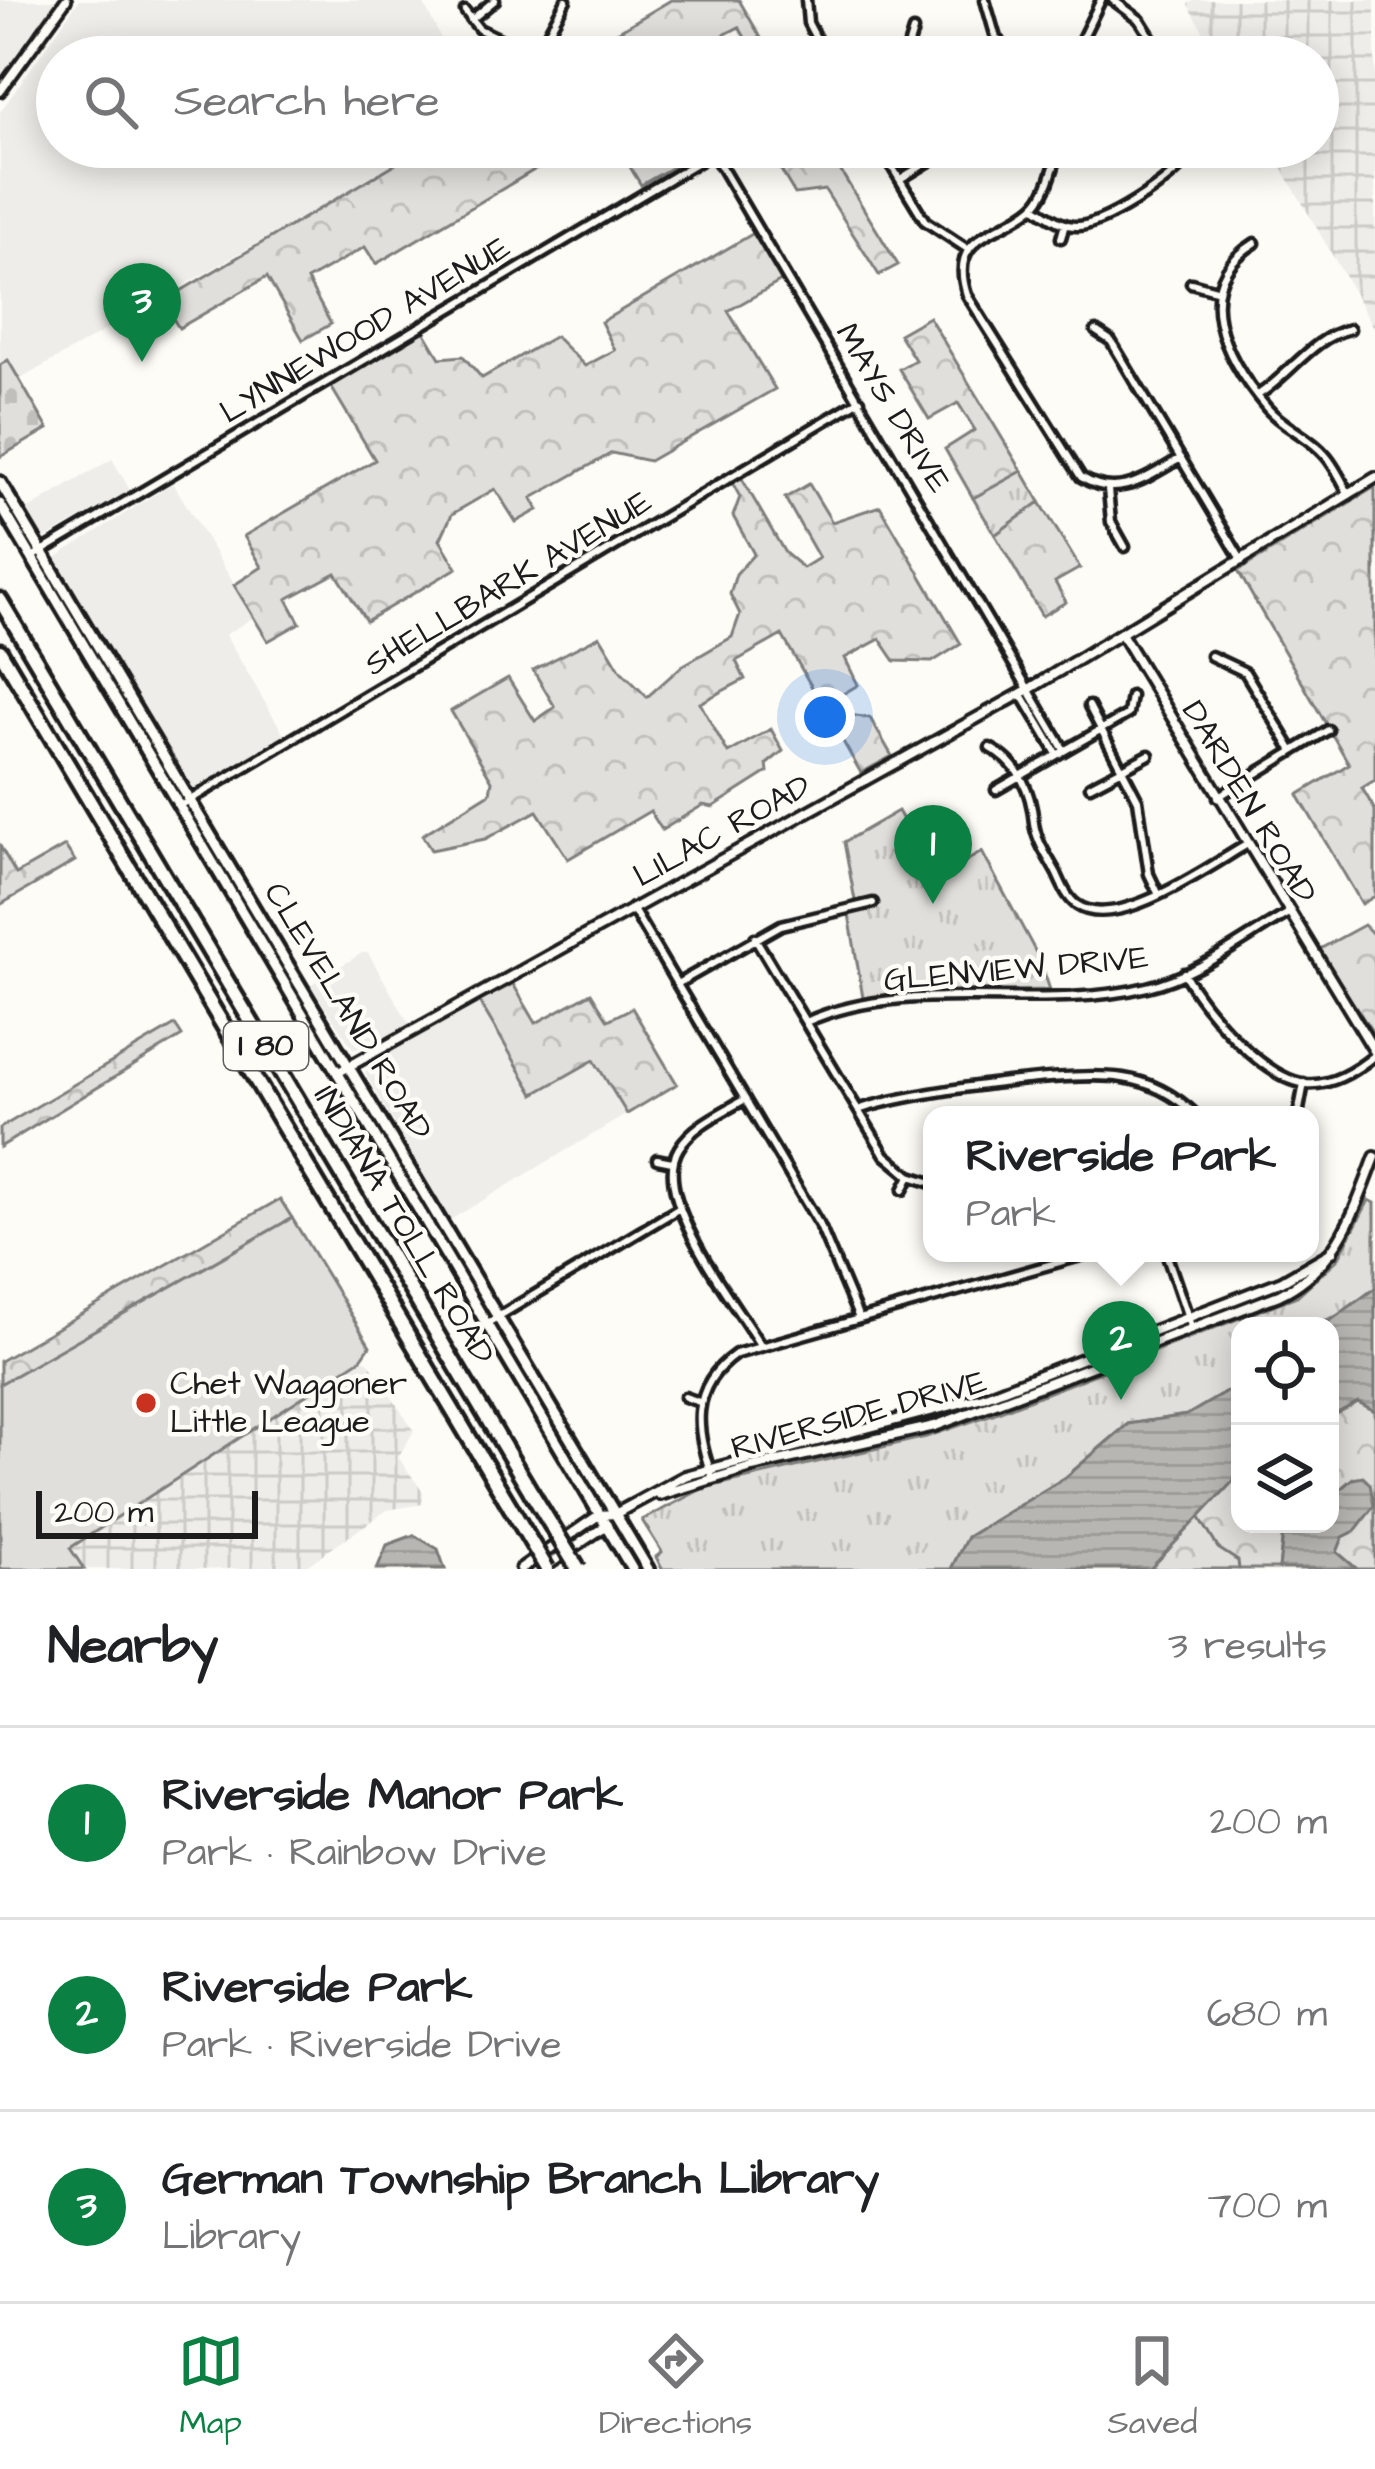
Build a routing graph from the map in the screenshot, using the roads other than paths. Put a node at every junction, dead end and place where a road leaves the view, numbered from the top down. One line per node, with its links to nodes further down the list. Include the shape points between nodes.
1 (66, 0): 11 (street)
2 (495, 0): 9 (street)
3 (566, 0): 13 (street)
4 (806, 0): 14 (street)
5 (985, 0): 16 (street)
6 (1101, 0): 17 (street)
7 (1113, 0): 18 (street)
8 (465, 11): 9 (street)
9 (471, 20): 12 (street)
10 (914, 31): 15 (street)
11 (40, 36)
12 (494, 36)
13 (547, 36)
14 (814, 36)
15 (912, 36)
16 (995, 36)
17 (1083, 36)
18 (1150, 36)
19 (36, 42): 20 (street)
20 (0, 92)
21 (688, 168): 46 (street, LYNNEWOOD AVENUE)
22 (722, 168): 38 (street, MAYS DRIVE)
23 (893, 168): 27 (street)
24 (918, 168): 27 (street)
25 (1051, 168): 28 (street)
26 (1181, 168): 29 (street, via 1102,219)
27 (900, 179): 32 (street, via 931,227)
28 (1034, 206): 29 (street); 32 (street)
29 (1065, 224): 30 (street)
30 (1061, 238)
31 (1255, 242): 34 (street, via 1227,265)
32 (969, 250): 42 (street, via 963,277 970,300 1069,465)
33 (1191, 283): 34 (street)
34 (1216, 290): 37 (street, via 1219,326)
35 (1350, 329): 37 (street, via 1317,344)
36 (1096, 331): 39 (street, via 1112,341)
37 (1258, 395): 43 (street, via 1324,454)
38 (860, 400): 52 (street, MAYS DRIVE); 67 (street, SHELLBARK AVENUE)
39 (1181, 458): 42 (street); 47 (street)
40 (1375, 478): 43 (street, LILAC ROAD)
41 (0, 482): 46 (main road, CLEVELAND ROAD)
42 (1108, 489): 45 (street)
43 (1349, 495): 47 (street, LILAC ROAD)
44 (0, 504): 46 (main road, CLEVELAND ROAD)
45 (1125, 548)
46 (37, 554): 67 (main road, CLEVELAND ROAD)
47 (1242, 561): 49 (street, LILAC ROAD)
48 (0, 600): 113 (highway, INDIANA TOLL ROAD / I 80, bridge)
49 (1122, 635): 52 (street, LILAC ROAD); 66 (street, DARDEN ROAD)
50 (0, 651): 112 (highway, INDIANA TOLL ROAD / I 80, bridge)
51 (1211, 656): 59 (street, via 1245,672)
52 (1031, 688): 53 (street, LILAC ROAD); 60 (street, MAYS DRIVE)
53 (1021, 694): 60 (street); 71 (street, LILAC ROAD)
54 (1131, 696): 57 (street, via 1128,714)
55 (1090, 706): 57 (street)
56 (1328, 730): 59 (street)
57 (1099, 731): 60 (street); 62 (street)
58 (990, 748): 63 (street)
59 (1293, 751): 66 (street)
60 (1060, 752): 63 (street)
61 (1149, 755): 62 (street)
62 (1124, 771): 64 (street); 69 (street)
63 (1020, 777): 65 (street); 69 (street, via 1041,843 1075,904 1107,911)
64 (1090, 786)
65 (996, 790)
66 (1218, 797): 68 (street, DARDEN ROAD)
67 (185, 803): 78 (main road, CLEVELAND ROAD); 79 (main road, CLEVELAND ROAD)
68 (1246, 844): 69 (street); 72 (street, DARDEN ROAD)
69 (1159, 895)
70 (873, 903): 73 (street, via 807,915)
71 (632, 908): 75 (street); 78 (street, LILAC ROAD)
72 (1287, 914): 74 (street, GLENVIEW DRIVE); 77 (street, DARDEN ROAD)
73 (755, 938): 75 (street); 76 (street)
74 (1184, 973): 76 (street, GLENVIEW DRIVE, via 1114,993 892,1002); 80 (street, via 1222,1026 1274,1070)
75 (677, 983): 81 (street)
76 (806, 1022): 84 (street)
77 (1375, 1054): 80 (street, via 1339,1078)
78 (349, 1066): 79 (street, LILAC ROAD); 97 (main road, CLEVELAND ROAD)
79 (337, 1073): 100 (main road, CLEVELAND ROAD)
80 (1304, 1083): 83 (street)
81 (745, 1099): 87 (street, via 700,1126); 98 (street, via 820,1226)
82 (1183, 1106): 84 (street, via 1158,1088 1098,1076 911,1096)
83 (1300, 1106)
84 (858, 1110): 88 (street, via 885,1155)
85 (1375, 1157): 92 (street, RIVERSIDE DRIVE)
86 (656, 1159): 87 (street)
87 (672, 1162): 91 (street)
88 (910, 1176): 89 (street); 90 (street)
89 (923, 1180)
90 (903, 1190)
91 (678, 1209): 97 (street); 102 (street)
92 (1332, 1252): 93 (street, RIVERSIDE DRIVE); 101 (street, RIVERSIDE DRIVE, via 1296,1287)
93 (1319, 1261)
94 (1058, 1262): 98 (street)
95 (1169, 1262): 99 (street)
96 (1317, 1262): 99 (street, RIVERSIDE DRIVE)
97 (498, 1316): 100 (street); 108 (main road, CLEVELAND ROAD)
98 (858, 1316): 102 (street)
99 (1188, 1317): 101 (street); 105 (street, RIVERSIDE DRIVE, via 965,1402)
100 (486, 1324): 109 (main road, CLEVELAND ROAD)
101 (1192, 1329): 106 (street, RIVERSIDE DRIVE, via 934,1426)
102 (760, 1345): 104 (street, via 726,1361)
103 (685, 1397): 104 (street)
104 (699, 1402): 105 (street)
105 (709, 1468): 106 (street); 107 (street, RIVERSIDE DRIVE)
106 (712, 1479): 107 (street, RIVERSIDE DRIVE)
107 (653, 1496): 108 (street, RIVERSIDE DRIVE)
108 (615, 1514): 109 (street, RIVERSIDE DRIVE); 110 (street, RIVERSIDE DRIVE); 115 (main road, CLEVELAND ROAD)
109 (599, 1515): 110 (main road, CLEVELAND ROAD); 111 (street)
110 (606, 1527): 112 (street, RIVERSIDE DRIVE); 114 (main road, CLEVELAND ROAD)
111 (521, 1569)
112 (545, 1569)
113 (578, 1569)
114 (632, 1569)
115 (648, 1569)

